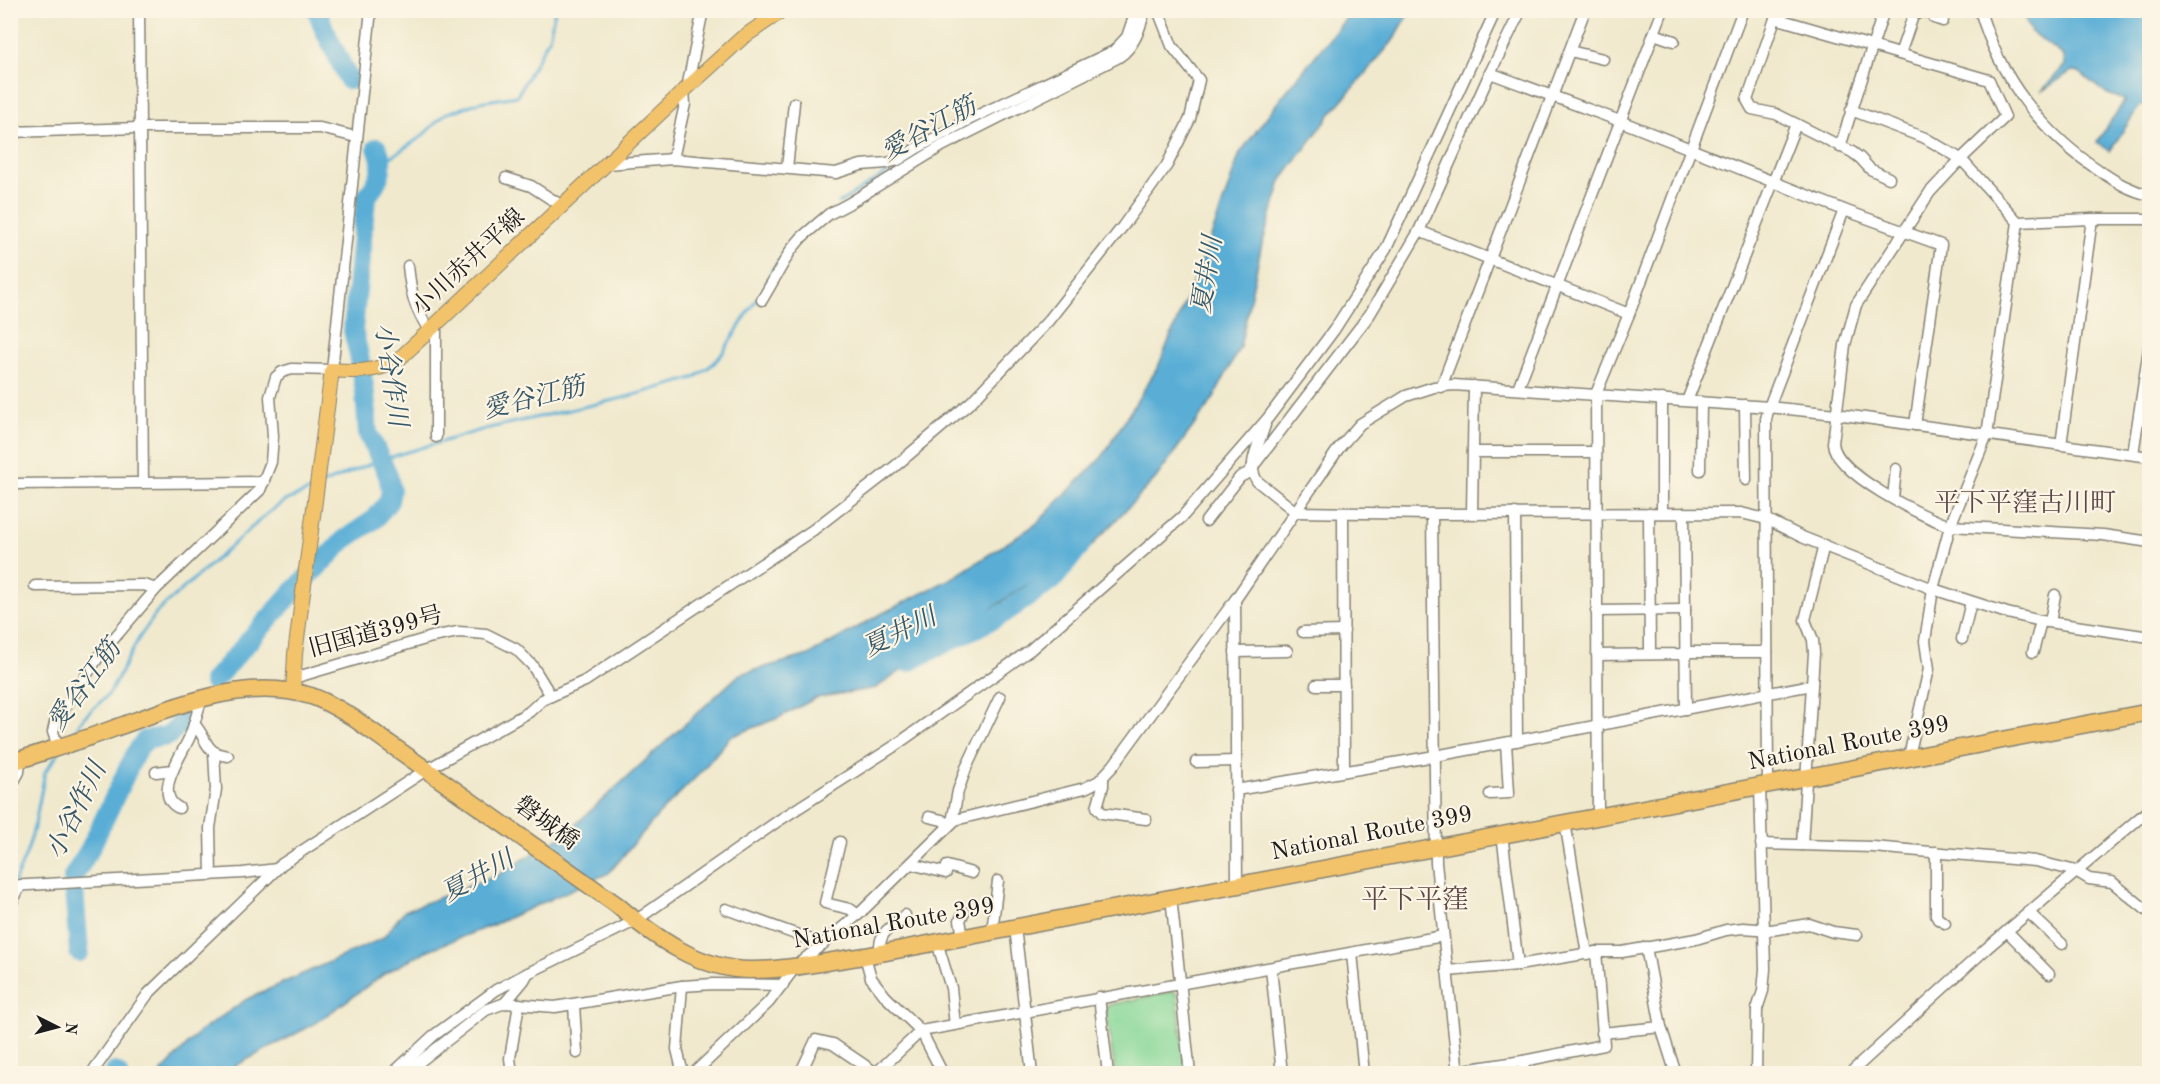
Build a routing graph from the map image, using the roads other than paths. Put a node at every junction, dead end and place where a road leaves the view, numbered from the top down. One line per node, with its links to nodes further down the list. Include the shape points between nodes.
1 (139, 10): 31 (street)
2 (371, 10): 33 (street)
3 (703, 10): 25 (street)
4 (783, 10): 25 (main road, 小川赤井平線, via 742,38)
5 (1136, 10): 39 (street, via 1127,37 1114,51 1002,103 898,160 836,173)
6 (1145, 10): 54 (street, via 1135,40 1119,57 942,146 829,214 791,250)
7 (1158, 10): 126 (street, via 1172,46 1199,80 1190,119 1167,165 1049,320 971,402 841,509 585,681)
8 (1496, 10): 69 (street, via 1386,249 1334,330)
9 (1521, 10): 24 (street)
10 (1585, 10): 21 (street)
11 (1663, 10): 18 (street)
12 (1743, 10): 35 (street)
13 (1884, 10): 20 (street)
14 (1980, 10): 43 (street, via 2007,74 2048,129 2076,156 2128,189)
15 (1929, 11): 17 (street); 22 (street, via 1913,16)
16 (1777, 14): 20 (street); 30 (street, via 1747,100 1752,110 1776,114)
17 (1943, 21)
18 (1654, 34): 19 (street); 29 (street)
19 (1674, 41)
20 (1872, 46): 22 (street); 28 (street)
21 (1570, 51): 23 (street); 26 (street)
22 (1900, 54): 37 (street, via 1989,80 2005,117)
23 (1603, 59)
24 (1490, 73): 26 (street); 49 (street)
25 (685, 89): 36 (street); 38 (main road, 小川赤井平線)
26 (1552, 97): 29 (street); 51 (street)
27 (794, 103): 39 (street)
28 (1851, 110): 34 (street); 37 (street, via 1925,138)
29 (1620, 121): 35 (street); 53 (street)
30 (1796, 124): 34 (street); 42 (street)
31 (140, 128): 32 (street); 33 (street, via 320,128); 83 (street)
32 (10, 132)
33 (356, 137): 58 (street)
34 (1840, 147): 41 (street)
35 (1690, 150): 42 (street); 55 (street)
36 (673, 159): 38 (street); 39 (street)
37 (1961, 159): 48 (street); 50 (street, via 1930,192)
38 (607, 164): 44 (main road, 小川赤井平線)
39 (787, 168)
40 (506, 178): 44 (street, via 531,186)
41 (1889, 178)
42 (1772, 182): 45 (street); 64 (street)
43 (2150, 195)
44 (562, 206): 56 (main road, 小川赤井平線)
45 (1844, 210): 50 (street); 67 (street)
46 (2092, 219): 47 (street); 48 (street); 73 (street)
47 (2150, 219)
48 (2018, 222): 71 (street)
49 (1419, 231): 51 (street); 78 (street, via 1370,314)
50 (1902, 231): 68 (street, via 1856,305 1845,345); 70 (street, via 1941,245)
51 (1490, 259): 53 (street); 60 (street)
52 (408, 266): 56 (street, via 412,298 418,313)
53 (1557, 286): 55 (street); 61 (street)
54 (762, 300)
55 (1629, 315): 62 (street)
56 (433, 329): 58 (main road, 小川赤井平線, via 397,362 376,370); 72 (street)
57 (2150, 342): 76 (street)
58 (332, 370): 82 (street, via 292,369 276,377 270,397 271,462); 121 (main road)
59 (1474, 386): 60 (street); 61 (street); 74 (street)
60 (1441, 387): 86 (street, via 1406,396 1360,423)
61 (1518, 388): 62 (street)
62 (1596, 394): 63 (street); 75 (street)
63 (1662, 399): 64 (street); 91 (street)
64 (1687, 401): 65 (street)
65 (1701, 402): 66 (street); 80 (street)
66 (1745, 405): 67 (street); 81 (street)
67 (1769, 407): 68 (street); 95 (street)
68 (1836, 414): 70 (street); 85 (street, via 1836,454 1856,476)
69 (1265, 422): 78 (street); 182 (street, via 1182,517 1030,650)
70 (1915, 425): 71 (street)
71 (1987, 435): 73 (street); 97 (street)
72 (436, 437)
73 (2061, 445): 76 (street)
74 (1473, 452): 75 (street); 87 (street)
75 (1596, 452): 89 (street)
76 (2133, 454): 77 (street)
77 (2150, 457)
78 (1252, 467): 86 (street, via 1257,482); 96 (street)
79 (1896, 469): 85 (street)
80 (1700, 471)
81 (1746, 480)
82 (264, 482): 83 (street); 101 (street)
83 (143, 483): 84 (street)
84 (10, 484)
85 (1893, 498): 97 (street)
86 (1296, 512): 93 (street); 104 (street)
87 (1472, 513): 88 (street); 94 (street)
88 (1515, 513): 89 (street); 133 (street)
89 (1596, 513): 90 (street); 108 (street)
90 (1649, 513): 91 (street); 106 (street)
91 (1662, 513): 92 (street)
92 (1684, 513): 95 (street, via 1741,513); 107 (street)
93 (1343, 514): 94 (street); 110 (street)
94 (1432, 514): 137 (street)
95 (1766, 519): 99 (street); 117 (street)
96 (1206, 521)
97 (1950, 526): 98 (street, via 2103,535); 102 (street)
98 (2150, 542)
99 (1824, 546): 102 (street); 124 (street, via 1805,620 1813,640)
100 (35, 586): 101 (street, via 144,585)
101 (156, 589): 134 (street, via 99,656 55,723 53,732)
102 (1933, 589): 105 (street); 138 (street, via 1924,641 1929,669)
103 (2055, 595): 109 (street)
104 (1235, 600): 115 (street); 146 (street)
105 (1971, 602): 109 (street); 113 (street)
106 (1650, 610): 107 (street); 108 (street); 119 (street)
107 (1685, 610): 116 (street)
108 (1596, 611): 120 (street)
109 (2045, 621): 112 (street); 118 (street)
110 (1344, 631): 111 (street); 123 (street)
111 (1303, 632)
112 (2150, 637)
113 (1962, 639)
114 (1287, 651): 115 (street)
115 (1235, 652): 141 (street)
116 (1685, 652): 117 (street); 119 (street); 129 (street)
117 (1767, 652): 125 (street)
118 (2032, 652)
119 (1650, 654): 120 (street)
120 (1597, 655): 132 (street)
121 (293, 685): 126 (street, 旧国道399号, via 432,637 458,632 486,634 516,649 532,665); 128 (highway); 143 (highway, via 342,711)
122 (1316, 685): 123 (street)
123 (1344, 685): 144 (street)
124 (1812, 685): 125 (street); 147 (street)
125 (1768, 693): 129 (street); 148 (street)
126 (551, 696): 143 (street, via 530,712)
127 (1000, 697): 158 (street, via 966,768)
128 (202, 699): 131 (street); 134 (highway)
129 (1686, 709): 132 (street)
130 (2150, 712): 138 (highway, National Route 399)
131 (194, 724): 135 (street); 142 (street)
132 (1597, 725): 133 (street); 154 (street)
133 (1512, 742): 137 (street); 151 (street, via 1509,793)
134 (58, 747): 139 (highway)
135 (214, 753): 136 (street); 169 (street)
136 (228, 756)
137 (1435, 756): 144 (street); 163 (street)
138 (1909, 756): 147 (highway, National Route 399)
139 (15, 761): 149 (street, via 18,772)
140 (1196, 762): 141 (street)
141 (1236, 762): 150 (street)
142 (173, 770): 145 (street); 152 (street, via 167,793)
143 (426, 770): 166 (street); 174 (highway, 磐城橋)
144 (1344, 771): 150 (street)
145 (156, 772)
146 (1103, 777): 156 (street, via 1097,807 1102,813); 158 (street, via 1085,788 958,818)
147 (1805, 777): 148 (highway, National Route 399); 162 (street)
148 (1764, 785): 154 (highway, National Route 399); 161 (street)
149 (10, 788)
150 (1236, 790): 171 (street)
151 (1490, 794)
152 (179, 808)
153 (2150, 809): 167 (street)
154 (1598, 816): 157 (highway, National Route 399)
155 (929, 817): 158 (street)
156 (1146, 819)
157 (1565, 822): 159 (highway, National Route 399); 196 (street)
158 (951, 824): 165 (street)
159 (1502, 834): 163 (highway, National Route 399); 198 (street)
160 (840, 842): 180 (street, via 825,903)
161 (1761, 844): 162 (street); 185 (street)
162 (1802, 845): 164 (street)
163 (1436, 846): 171 (highway, National Route 399); 189 (street)
164 (1936, 852): 167 (street, via 2035,861); 183 (street, via 1936,915)
165 (910, 864): 168 (street, via 946,873 947,866); 180 (street)
166 (277, 869): 169 (street); 220 (street, via 148,994)
167 (2076, 871): 178 (street); 179 (street, via 2089,879 2112,882)
168 (972, 873)
169 (211, 875): 172 (street)
170 (998, 881): 187 (street)
171 (1237, 884): 173 (highway, National Route 399)
172 (16, 886): 175 (street)
173 (1171, 897): 184 (highway, National Route 399); 204 (street)
174 (617, 905): 182 (highway, National Route 399)
175 (10, 906)
176 (726, 909): 192 (street)
177 (964, 912): 190 (street, via 960,920)
178 (2028, 912): 186 (street); 193 (street)
179 (2150, 913)
180 (858, 915): 192 (street)
181 (905, 915): 197 (street, via 881,936)
182 (635, 921): 199 (highway, National Route 399, via 689,956 717,966 750,970); 202 (street)
183 (1945, 923)
184 (1015, 927): 187 (highway, National Route 399); 211 (street)
185 (1762, 929): 188 (street, via 1809,924); 194 (street, via 1726,930); 235 (street, via 1765,969 1757,1009)
186 (2007, 931): 203 (street); 236 (street)
187 (992, 932): 190 (highway, National Route 399)
188 (1857, 935)
189 (1443, 936): 195 (street); 201 (street)
190 (963, 937): 191 (highway, National Route 399)
191 (937, 942): 197 (highway, National Route 399); 212 (street, via 951,988)
192 (823, 944): 199 (street)
193 (2062, 944)
194 (1646, 947): 196 (street); 213 (street)
195 (1352, 953): 200 (street); 232 (street)
196 (1592, 953): 198 (street); 215 (street)
197 (872, 954): 199 (highway, National Route 399); 214 (street, via 871,978)
198 (1518, 965): 201 (street)
199 (796, 966): 205 (street)
200 (1270, 968): 204 (street); 231 (street)
201 (1447, 971): 218 (street)
202 (528, 973): 208 (street); 221 (street, via 496,990 433,1036)
203 (2049, 974)
204 (1180, 982): 207 (street); 230 (street)
205 (783, 985): 206 (street); 225 (street)
206 (682, 986): 210 (street); 224 (street, via 677,1049)
207 (1099, 998): 211 (street); 229 (street)
208 (505, 1003): 209 (street); 222 (street, via 486,1010)
209 (519, 1004): 210 (street); 223 (street, via 510,1058)
210 (574, 1005): 216 (street)
211 (1024, 1011): 212 (street); 228 (street)
212 (955, 1025): 214 (street)
213 (1661, 1027): 215 (street); 234 (street)
214 (921, 1031): 219 (street); 227 (street)
215 (1602, 1033): 217 (street, via 1604,1045)
216 (577, 1053)
217 (1523, 1061): 218 (street); 233 (street)
218 (1458, 1072)
219 (876, 1073): 226 (street, via 833,1044 816,1040)
220 (91, 1074)
221 (392, 1074)
222 (404, 1074)
223 (512, 1074)
224 (683, 1074)
225 (693, 1074)
226 (800, 1074)
227 (943, 1074)
228 (1032, 1074)
229 (1108, 1074)
230 (1190, 1074)
231 (1282, 1074)
232 (1364, 1074)
233 (1524, 1074)
234 (1676, 1074)
235 (1756, 1074)
236 (1849, 1074)

